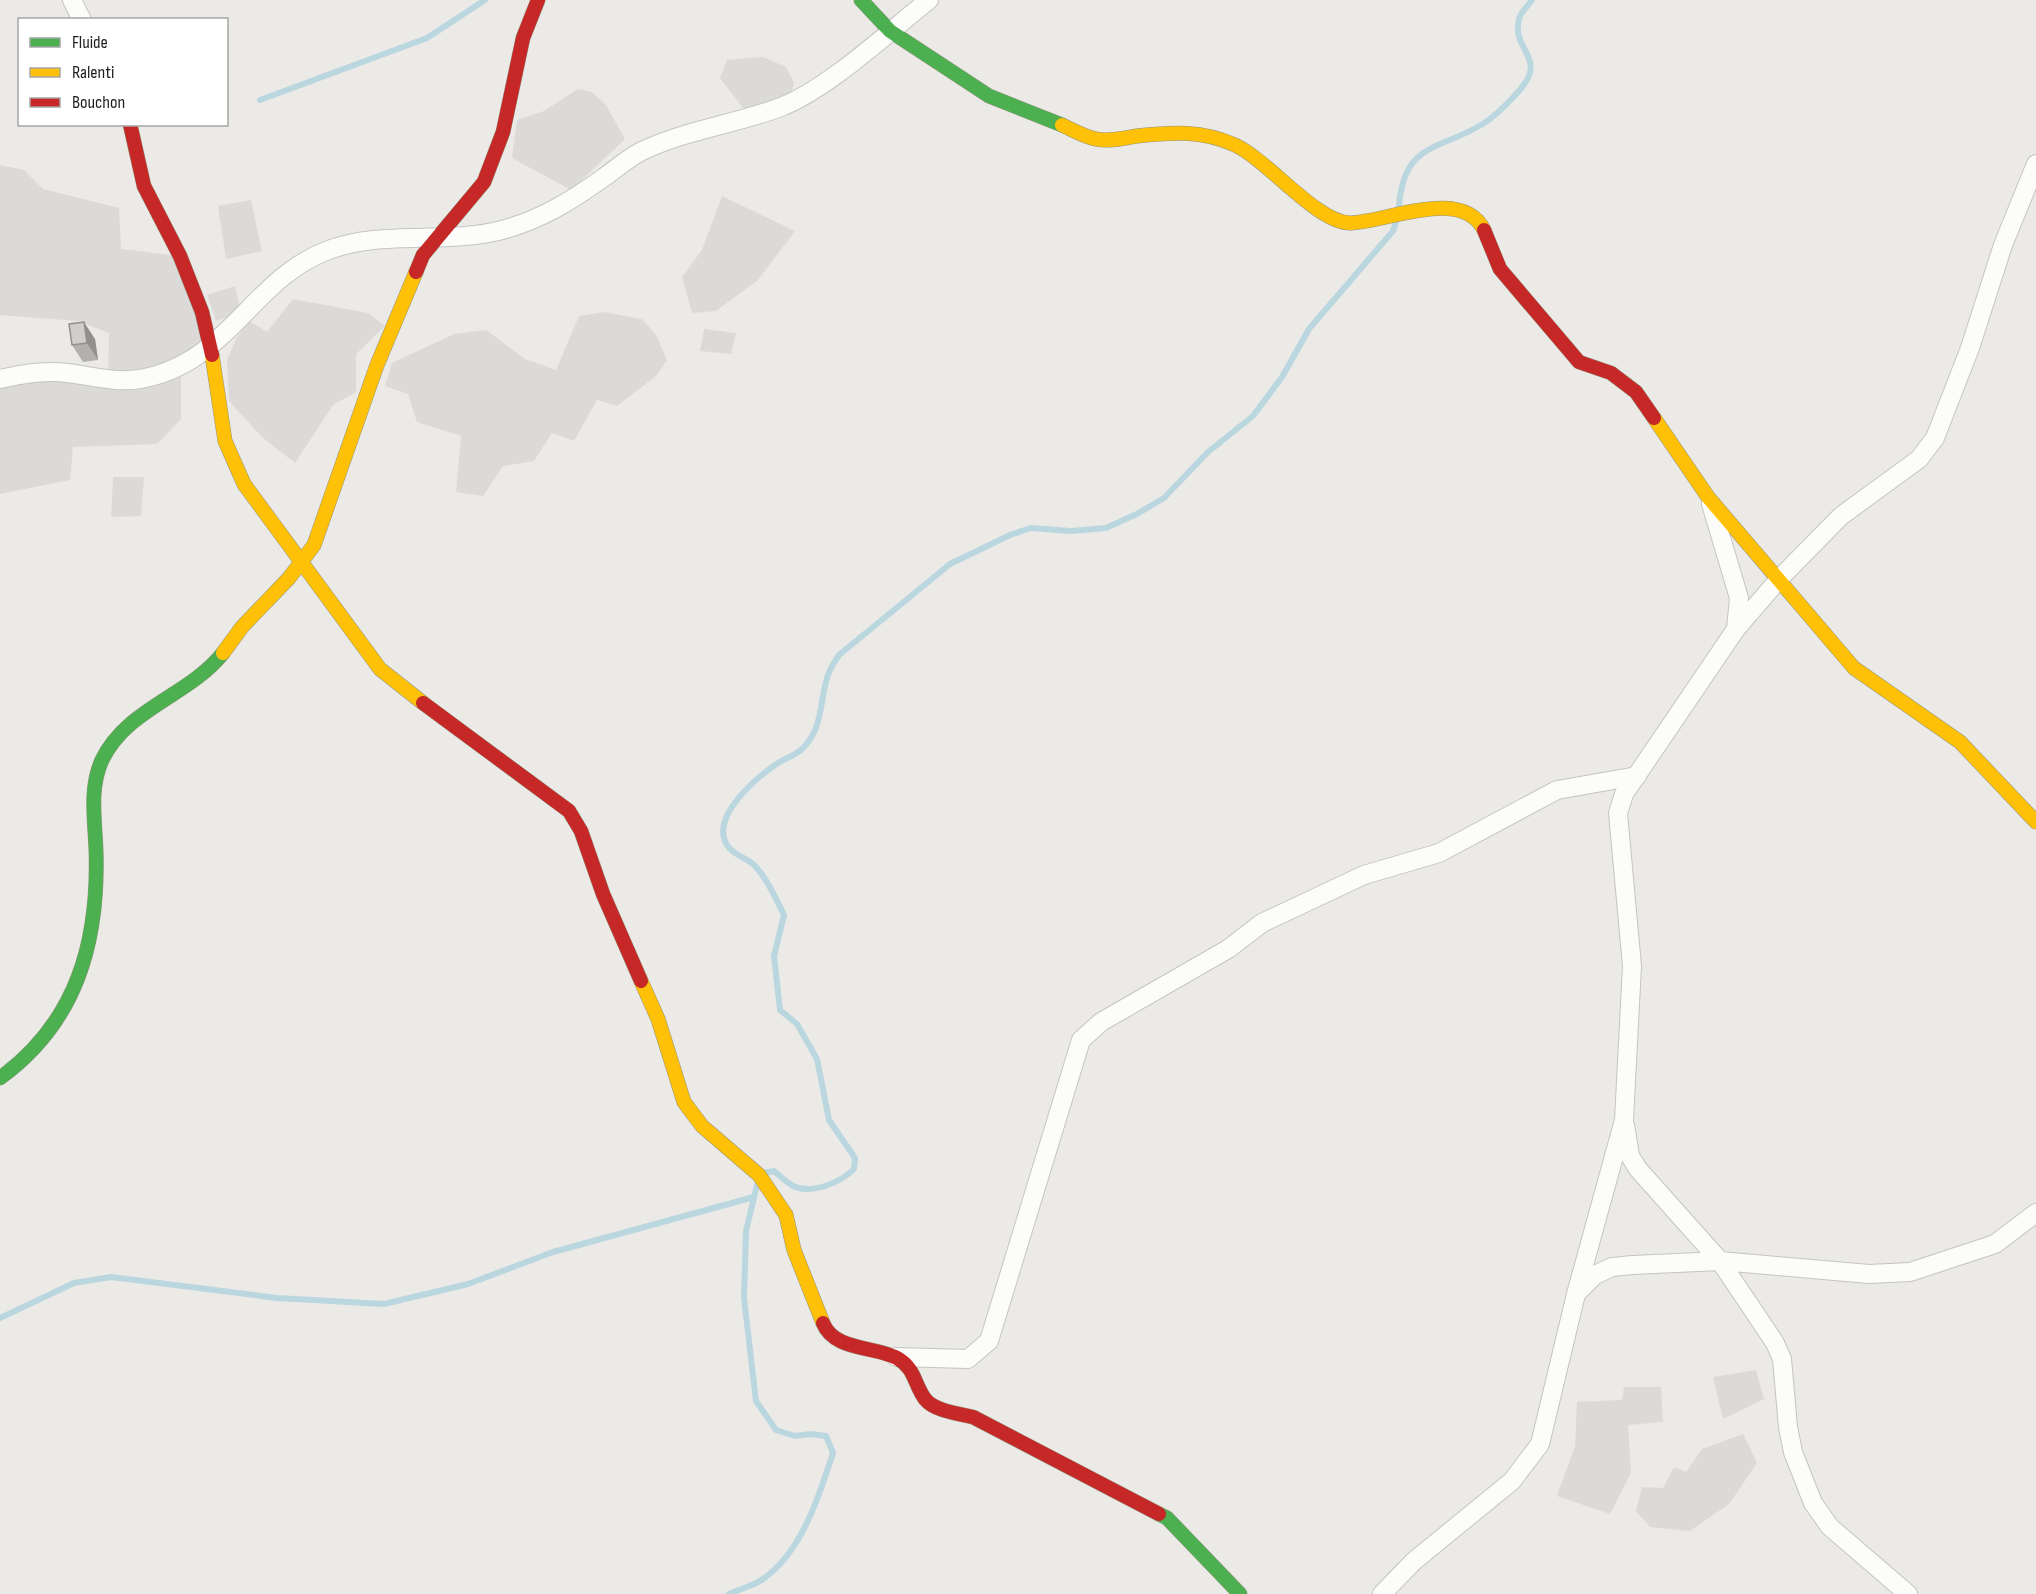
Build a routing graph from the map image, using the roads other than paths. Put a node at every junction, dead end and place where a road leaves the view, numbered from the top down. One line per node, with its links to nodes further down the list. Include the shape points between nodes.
1 (72, 0): 5 (street)
2 (538, 0): 9 (street, via 523,38 503,132 484,182)
3 (861, 0): 6 (street)
4 (929, 0): 6 (street)
5 (81, 18)
6 (890, 31): 9 (street, via 811,93 781,107 641,151 542,218 500,231); 12 (street, via 989,96 1095,139 1177,131 1209,135 1237,146 1330,219 1351,223 1408,211 1453,209 1472,216 1483,227 1500,269 1579,362 1611,373 1636,392)
7 (130, 126): 10 (street, via 144,186 180,256)
8 (2036, 164): 14 (street, via 1935,438 1919,459 1841,516)
9 (437, 239): 10 (street, via 361,242 326,251 288,271); 13 (street, via 423,255 377,365 314,545)
10 (211, 348): 11 (street, via 181,366 140,379 108,380 64,372); 13 (street, via 225,441 244,484)
11 (0, 379)
12 (1708, 497): 14 (street); 15 (street, via 1739,598)
13 (302, 564): 18 (street, via 242,627 214,664 122,730 102,760 95,782 97,882 78,979 51,1033); 23 (street, via 380,669 456,730 569,811 581,831 603,894 658,1019 684,1102 702,1126 759,1175 786,1215 794,1250 825,1328 847,1344)
14 (1779, 579): 15 (street); 17 (street, via 1854,668 1960,742)
15 (1736, 629): 16 (street)
16 (1636, 776): 19 (street, via 1618,813 1632,966); 23 (street, via 1557,790 1439,854 1364,875 1262,923 1227,949 1101,1022 1081,1040 989,1341 968,1359)
17 (2036, 822)
18 (0, 1078)
19 (1624, 1120): 21 (street, via 1630,1156 1638,1169); 22 (street)
20 (2036, 1213): 21 (street, via 1995,1244 1910,1272 1869,1274)
21 (1720, 1261): 22 (street, via 1611,1267 1594,1275); 26 (street, via 1782,1359 1793,1452 1813,1503 1830,1527)
22 (1576, 1294): 25 (street, via 1540,1444 1512,1481 1414,1561)
23 (896, 1357): 24 (street, via 912,1369 926,1401 973,1417 1167,1518)
24 (1240, 1594)
25 (1382, 1594)
26 (1908, 1594)

